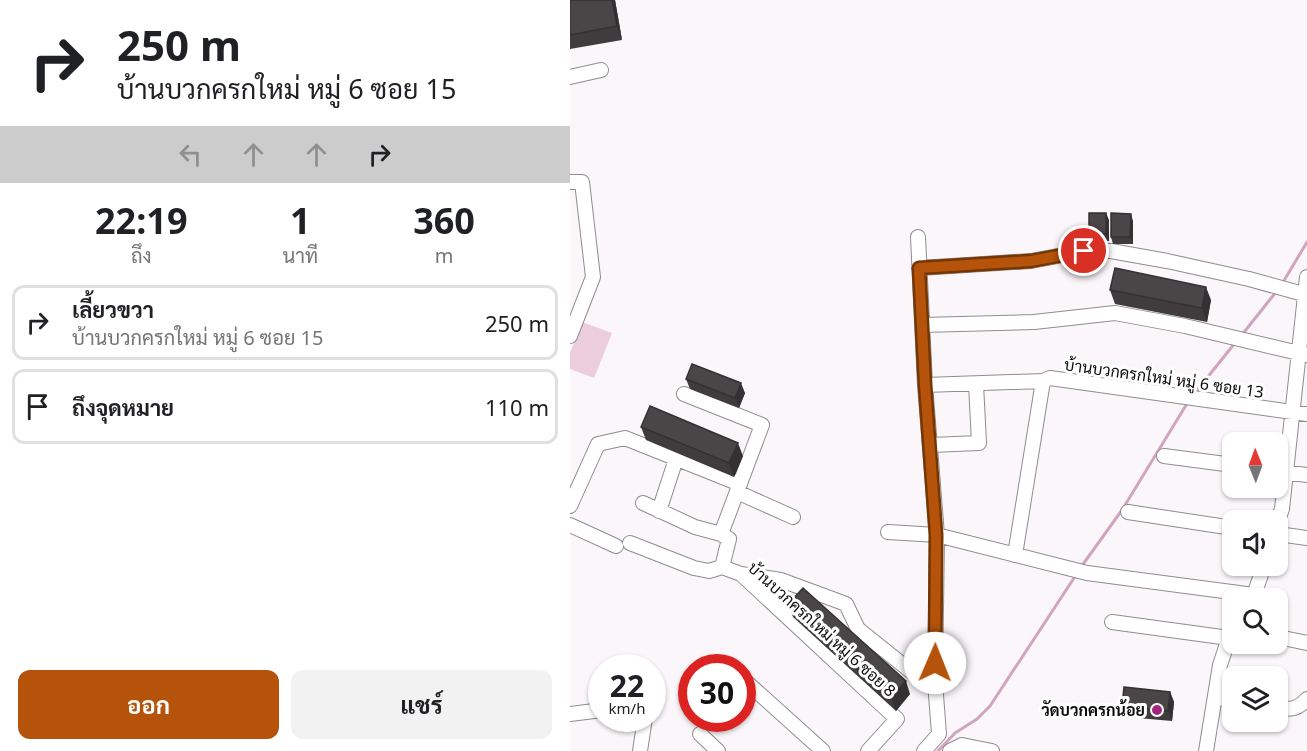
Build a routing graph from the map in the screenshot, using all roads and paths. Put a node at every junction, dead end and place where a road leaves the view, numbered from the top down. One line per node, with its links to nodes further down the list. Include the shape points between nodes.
1 (601, 70): 2 (street)
2 (570, 77)
3 (570, 183): 9 (street, via 582,182 593,277)
4 (918, 237): 5 (street)
5 (919, 268): 7 (street, via 1111,251); 8 (street)
6 (1307, 277): 7 (street)
7 (1305, 295): 10 (street)
8 (922, 325): 10 (street, via 1034,322 1115,314); 13 (street)
9 (570, 336)
10 (1302, 354): 15 (street)
11 (1042, 381): 12 (street, บ้านบวกครกใหม่ หมู่ 6 ซอย 13); 15 (street, บ้านบวกครกใหม่ หมู่ 6 ซอย 13, via 1050,378); 39 (street)
12 (976, 384): 13 (street, บ้านบวกครกใหม่ หมู่ 6 ซอย 13); 18 (street, via 979,444)
13 (925, 385): 18 (street)
14 (684, 394): 24 (street, via 762,425)
15 (1292, 412): 16 (street, บ้านบวกครกใหม่ หมู่ 6 ซอย 13); 17 (street)
16 (1307, 414)
17 (1288, 436)
18 (930, 445): 34 (street)
19 (1164, 456): 21 (street)
20 (676, 459): 24 (street); 26 (street, via 625,438 598,444); 27 (street)
21 (1222, 464)
22 (1288, 473): 23 (street)
23 (1307, 475)
24 (738, 488): 29 (street); 33 (street)
25 (642, 503): 27 (street)
26 (570, 506)
27 (659, 511): 33 (street)
28 (1128, 512): 31 (street)
29 (793, 517)
30 (570, 525): 38 (street)
31 (1222, 526)
32 (888, 531): 34 (street)
33 (721, 534): 40 (street, via 729,540)
34 (936, 535): 39 (street); 48 (street)
35 (1288, 535): 36 (street)
36 (1307, 538)
37 (630, 543): 40 (street, via 694,568 709,571)
38 (616, 546)
39 (1015, 555): 42 (street, via 1091,573)
40 (722, 567): 41 (street, บ้านบวกครกใหม่ หมู่ 6 ซอย 8)
41 (741, 574): 48 (street, via 781,580 846,604 858,629 918,677); 62 (street, บ้านบวกครกใหม่ หมู่ 6 ซอย 8, via 897,719)
42 (1222, 592)
43 (1112, 622): 44 (street)
44 (1222, 635)
45 (1288, 639): 46 (street)
46 (1307, 643)
47 (1224, 654): 50 (street)
48 (935, 682): 63 (street, via 939,734)
49 (756, 691): 61 (street)
50 (1215, 697): 51 (street); 65 (street)
51 (1222, 698)
52 (1307, 699): 53 (street)
53 (1288, 710)
54 (588, 712): 55 (street)
55 (570, 714)
56 (643, 732): 59 (street)
57 (700, 734): 60 (street)
58 (985, 750): 64 (street, via 962,745)
59 (640, 751)
60 (718, 751)
61 (823, 751)
62 (868, 751)
63 (924, 751)
64 (950, 751)
65 (1206, 751)

